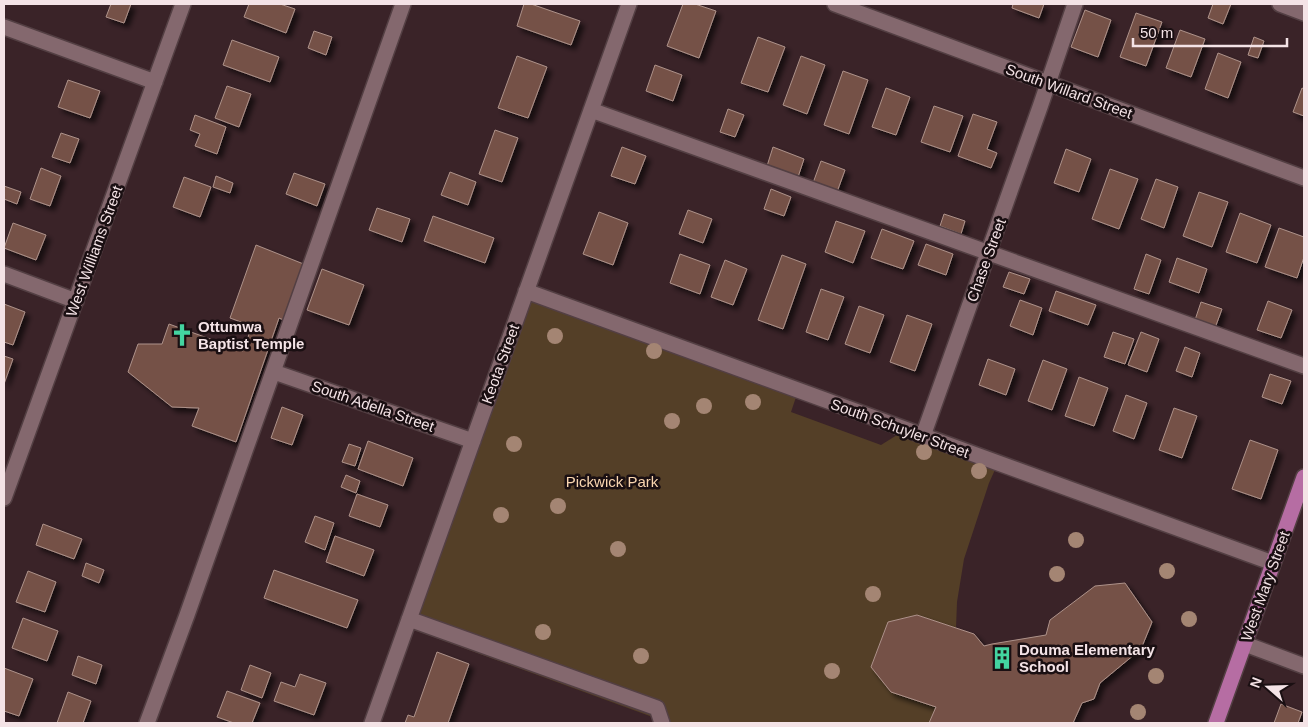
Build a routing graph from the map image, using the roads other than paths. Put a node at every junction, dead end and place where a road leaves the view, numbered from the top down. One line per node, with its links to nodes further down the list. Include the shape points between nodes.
1 (183, 4): 9 (street, West Williams Street)
2 (403, 4): 18 (street)
3 (629, 4): 11 (street, Keota Street)
4 (834, 4): 10 (street, South Willard Street)
5 (1075, 4): 10 (street, Chase Street)
6 (1280, 4): 7 (street)
7 (1304, 13)
8 (4, 27): 9 (street)
9 (155, 82): 16 (street, West Williams Street)
10 (1047, 82): 12 (street, South Willard Street); 13 (street, Chase Street)
11 (591, 110): 13 (street); 15 (street, Keota Street)
12 (1304, 178)
13 (989, 253): 17 (street); 19 (street, Chase Street)
14 (4, 274): 16 (street)
15 (526, 291): 19 (street, South Schuyler Street); 20 (street, Keota Street)
16 (76, 301): 22 (street, West Williams Street)
17 (1304, 366)
18 (274, 372): 20 (street, South Adella Street); 28 (street)
19 (923, 436): 24 (street, South Schuyler Street)
20 (473, 441): 25 (street, Keota Street)
21 (1304, 477): 23 (main road, West Mary Street)
22 (4, 498)
23 (1300, 501): 24 (main road, West Mary Street)
24 (1274, 563): 26 (main road, West Mary Street)
25 (409, 619): 29 (street, Keota Street); 30 (street, via 658,708)
26 (1244, 644): 27 (street); 31 (main road, West Mary Street)
27 (1304, 666)
28 (147, 723)
29 (372, 723)
30 (662, 723)
31 (1216, 723)

